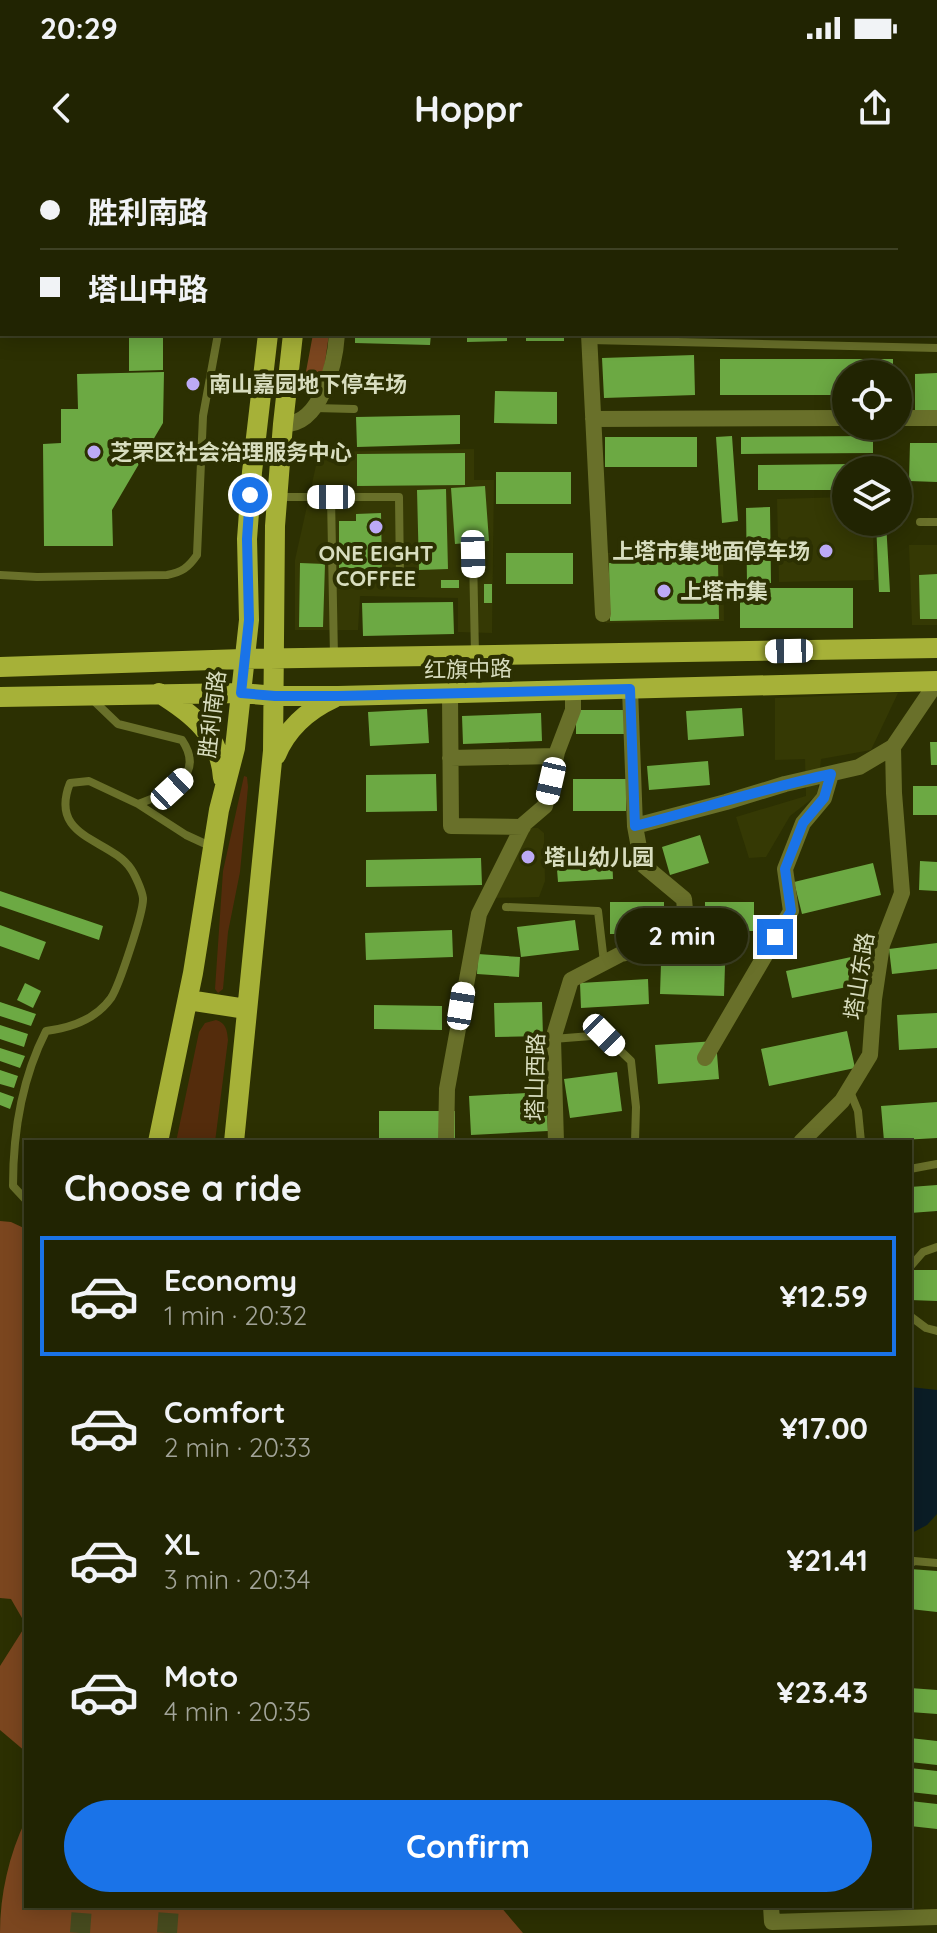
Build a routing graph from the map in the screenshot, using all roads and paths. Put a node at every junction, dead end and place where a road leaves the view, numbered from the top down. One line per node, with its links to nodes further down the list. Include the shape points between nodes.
1 (218, 336): 20 (lane, via 203,416 198,544 191,564 181,573 167,575)
2 (268, 336): 27 (main road, 胜利南路, via 252,472 249,620)
3 (293, 336): 14 (main road)
4 (337, 336): 8 (street, via 336,355)
5 (589, 337): 6 (lane); 13 (street)
6 (777, 339): 7 (lane)
7 (937, 348)
8 (314, 408): 9 (lane); 14 (street, via 301,422)
9 (354, 409)
10 (832, 418): 13 (street)
11 (912, 418): 12 (street)
12 (937, 418)
13 (593, 419): 22 (street)
14 (283, 424): 15 (main road)
15 (278, 497): 16 (lane); 25 (main road)
16 (331, 497): 21 (lane, via 399,497); 26 (lane)
17 (920, 522): 18 (lane)
18 (937, 522)
19 (473, 554): 24 (lane)
20 (0, 575)
21 (400, 578)
22 (603, 614)
23 (937, 648): 24 (main road, 红旗中路)
24 (475, 655): 26 (main road, 红旗中路)
25 (274, 658): 26 (main road, 红旗中路); 27 (main road, 红旗中路); 36 (main road)
26 (334, 658)
27 (243, 659): 28 (main road, 红旗中路); 33 (main road, 胜利南路)
28 (0, 667)
29 (937, 681): 30 (main road, 红旗中路); 39 (street)
30 (630, 689): 31 (main road, 红旗中路); 46 (street, 塔山西路)
31 (573, 690): 35 (main road, 红旗中路); 40 (street, via 573,710)
32 (159, 693): 33 (main road, 红旗中路); 34 (main road, 红旗中路); 44 (main road, via 206,729 220,756)
33 (241, 693): 36 (main road, 红旗中路); 44 (main road, 胜利南路)
34 (86, 694): 38 (main road, 红旗中路); 45 (lane, via 118,724 182,740 187,746 187,774 172,789)
35 (450, 694): 37 (main road, 红旗中路); 41 (street)
36 (275, 696): 37 (main road, 红旗中路); 42 (main road)
37 (338, 696): 42 (main road, via 294,726)
38 (0, 697)
39 (893, 747): 43 (street, via 859,767); 55 (street, 塔山东路, via 902,893 882,945 870,1055)
40 (556, 756): 41 (street); 47 (street, via 545,806)
41 (450, 758): 47 (street, via 451,826)
42 (270, 774): 52 (main road)
43 (831, 774): 46 (street); 54 (street, via 824,798 803,823 785,869 791,911)
44 (224, 788): 48 (main road, 胜利南路)
45 (138, 804): 48 (lane); 65 (lane, via 89,781 70,783 65,796 69,820 130,868 143,898 111,998 90,1017 46,1031 36,1052 20,1103 13,1152 13,1186)
46 (635, 826): 50 (street, 塔山西路, via 642,864 684,899 688,942 621,954)
47 (523, 827): 58 (street, via 479,914 447,1089)
48 (212, 848): 51 (main road, 胜利南路)
49 (506, 907): 50 (lane, via 598,911)
50 (605, 963): 53 (street, 塔山西路, via 571,980)
51 (188, 1000): 52 (main road); 56 (main road, 胜利南路)
52 (246, 1009): 57 (main road)
53 (553, 1039): 59 (street, 塔山西路); 60 (lane, via 604,1035 631,1061)
54 (705, 1058)
55 (849, 1089): 61 (street, 塔山东路); 62 (lane)
56 (158, 1140)
57 (234, 1140)
58 (446, 1140)
59 (556, 1140)
60 (635, 1140)
61 (803, 1140)
62 (861, 1140)
63 (937, 1164): 64 (lane)
64 (912, 1169)
65 (24, 1198)
66 (937, 1247): 67 (lane, via 923,1252)
67 (912, 1265)
68 (912, 1318): 69 (lane)
69 (937, 1331)
70 (912, 1562): 71 (lane)
71 (937, 1563)
72 (937, 1917): 73 (street)
73 (772, 1920)

